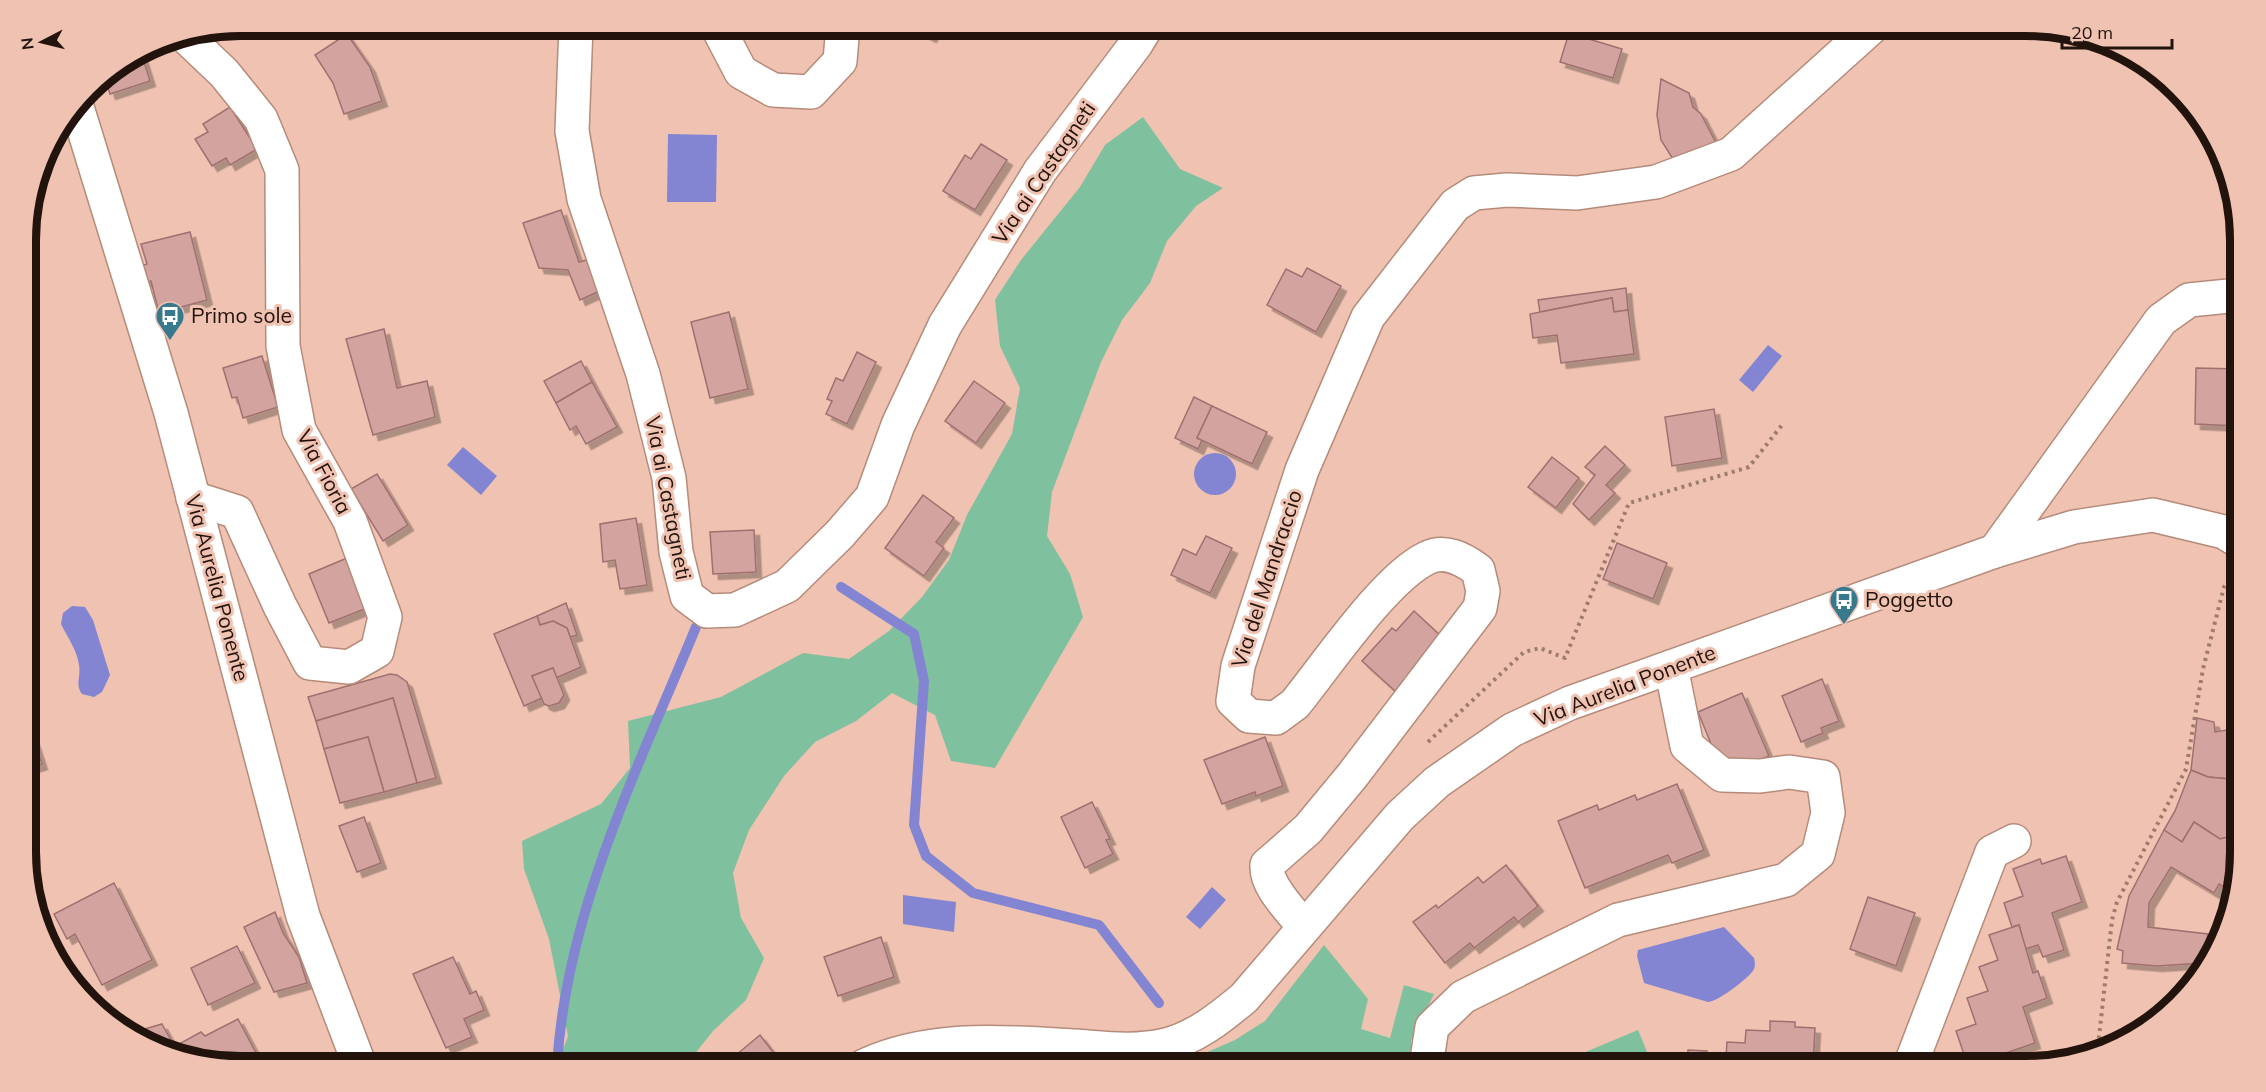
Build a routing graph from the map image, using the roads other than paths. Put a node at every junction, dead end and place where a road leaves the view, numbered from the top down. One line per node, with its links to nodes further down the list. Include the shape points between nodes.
1 (576, 36): 4 (street, Via ai Castagneti, via 573,131 584,199 646,386 669,478 676,552 687,596 707,611 735,610 787,586 872,497 898,425 945,325 1040,171)
2 (722, 36): 3 (street, via 741,72 773,90 811,92 840,61)
3 (842, 36)
4 (1140, 36)
5 (1862, 36): 14 (street, Via del Mandraccio, via 1731,154 1656,182 1577,193 1474,193 1455,205 1368,317 1302,470 1238,666 1233,700 1249,716 1276,718 1295,704 1396,579 1428,557 1462,559 1478,570 1483,591 1480,608 1352,776 1308,829 1267,865 1266,874)
6 (191, 42): 9 (street, Via Fioria, via 224,73 261,119 282,170 284,346 299,430 350,521 385,616 377,651 349,668 310,663 237,512)
7 (79, 116): 9 (street, Via Aurelia Ponente)
8 (2230, 296): 11 (street, via 2189,300 2161,320)
9 (194, 498): 15 (street, Via Aurelia Ponente, via 303,916)
10 (2230, 536): 11 (street, Via Aurelia Ponente, via 2153,515 2074,527)
11 (1995, 551): 12 (street, Via Aurelia Ponente)
12 (1671, 666): 14 (street, Via Aurelia Ponente, via 1570,703 1512,730 1437,783 1400,816); 19 (street, via 1688,747 1722,775 1789,772 1822,777 1828,813 1818,854 1786,880 1618,920 1463,997 1432,1027)
13 (2014, 841): 20 (street, via 1992,852)
14 (1305, 927): 18 (street, Via Aurelia Ponente, via 1244,998 1215,1023)
15 (356, 1056)
16 (899, 1056): 17 (street, Via Aurelia Ponente, via 980,1040)
17 (1118, 1056)
18 (1140, 1056)
19 (1427, 1056)
20 (1914, 1056)

